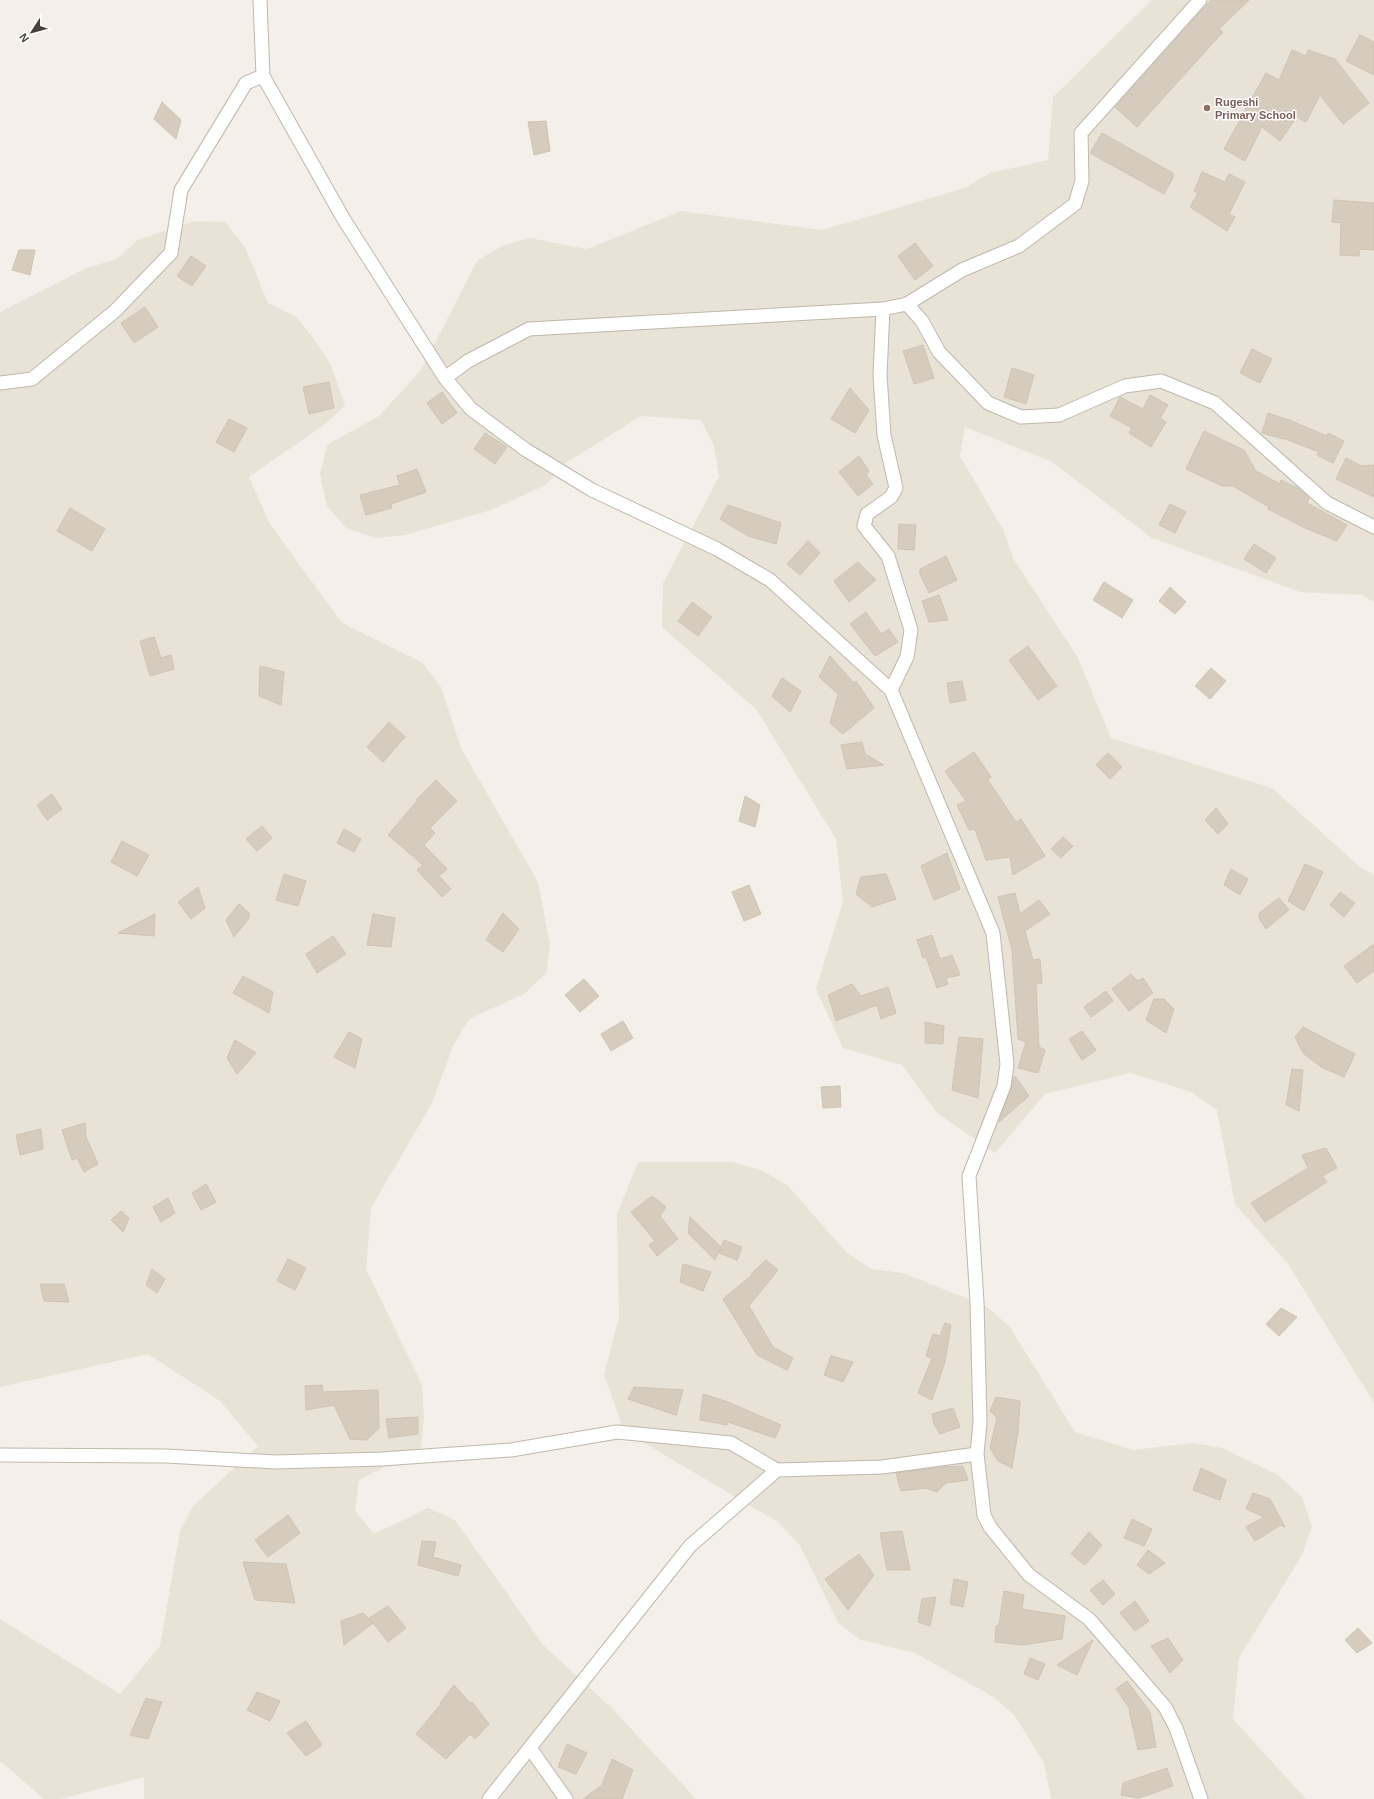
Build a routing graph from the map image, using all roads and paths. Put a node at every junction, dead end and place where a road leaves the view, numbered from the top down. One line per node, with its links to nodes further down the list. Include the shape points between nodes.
1 (260, 0): 3 (street)
2 (1200, 0): 4 (street, via 1081,133 1082,181 1075,204 1019,246 962,270)
3 (264, 76): 6 (street, via 343,218); 7 (street, via 246,83 181,190 171,253 115,311 32,379)
4 (907, 304): 5 (street); 8 (street, via 922,321 939,352 988,403 1021,417 1059,415 1125,386 1161,381 1215,403 1327,503)
5 (883, 309): 6 (street, via 529,329 468,361); 9 (street, via 880,375 884,435 896,488 891,497 867,514 864,526 888,556 911,630 907,657)
6 (445, 378): 9 (street, via 471,409 533,454 592,490 717,549 770,580)
7 (0, 383)
8 (1374, 527)
9 (890, 690): 11 (street, via 994,933 1007,1064 1004,1086 968,1176 977,1302 980,1422)
10 (0, 1454): 12 (street, via 166,1456 276,1462 382,1459 511,1450 617,1432 731,1443)
11 (977, 1454): 12 (street, via 882,1467); 16 (street, via 984,1515 990,1527 1028,1575 1089,1619 1165,1707 1176,1728)
12 (777, 1470): 13 (street, via 690,1546)
13 (530, 1748): 14 (street); 15 (street)
14 (489, 1799)
15 (566, 1799)
16 (1201, 1799)

